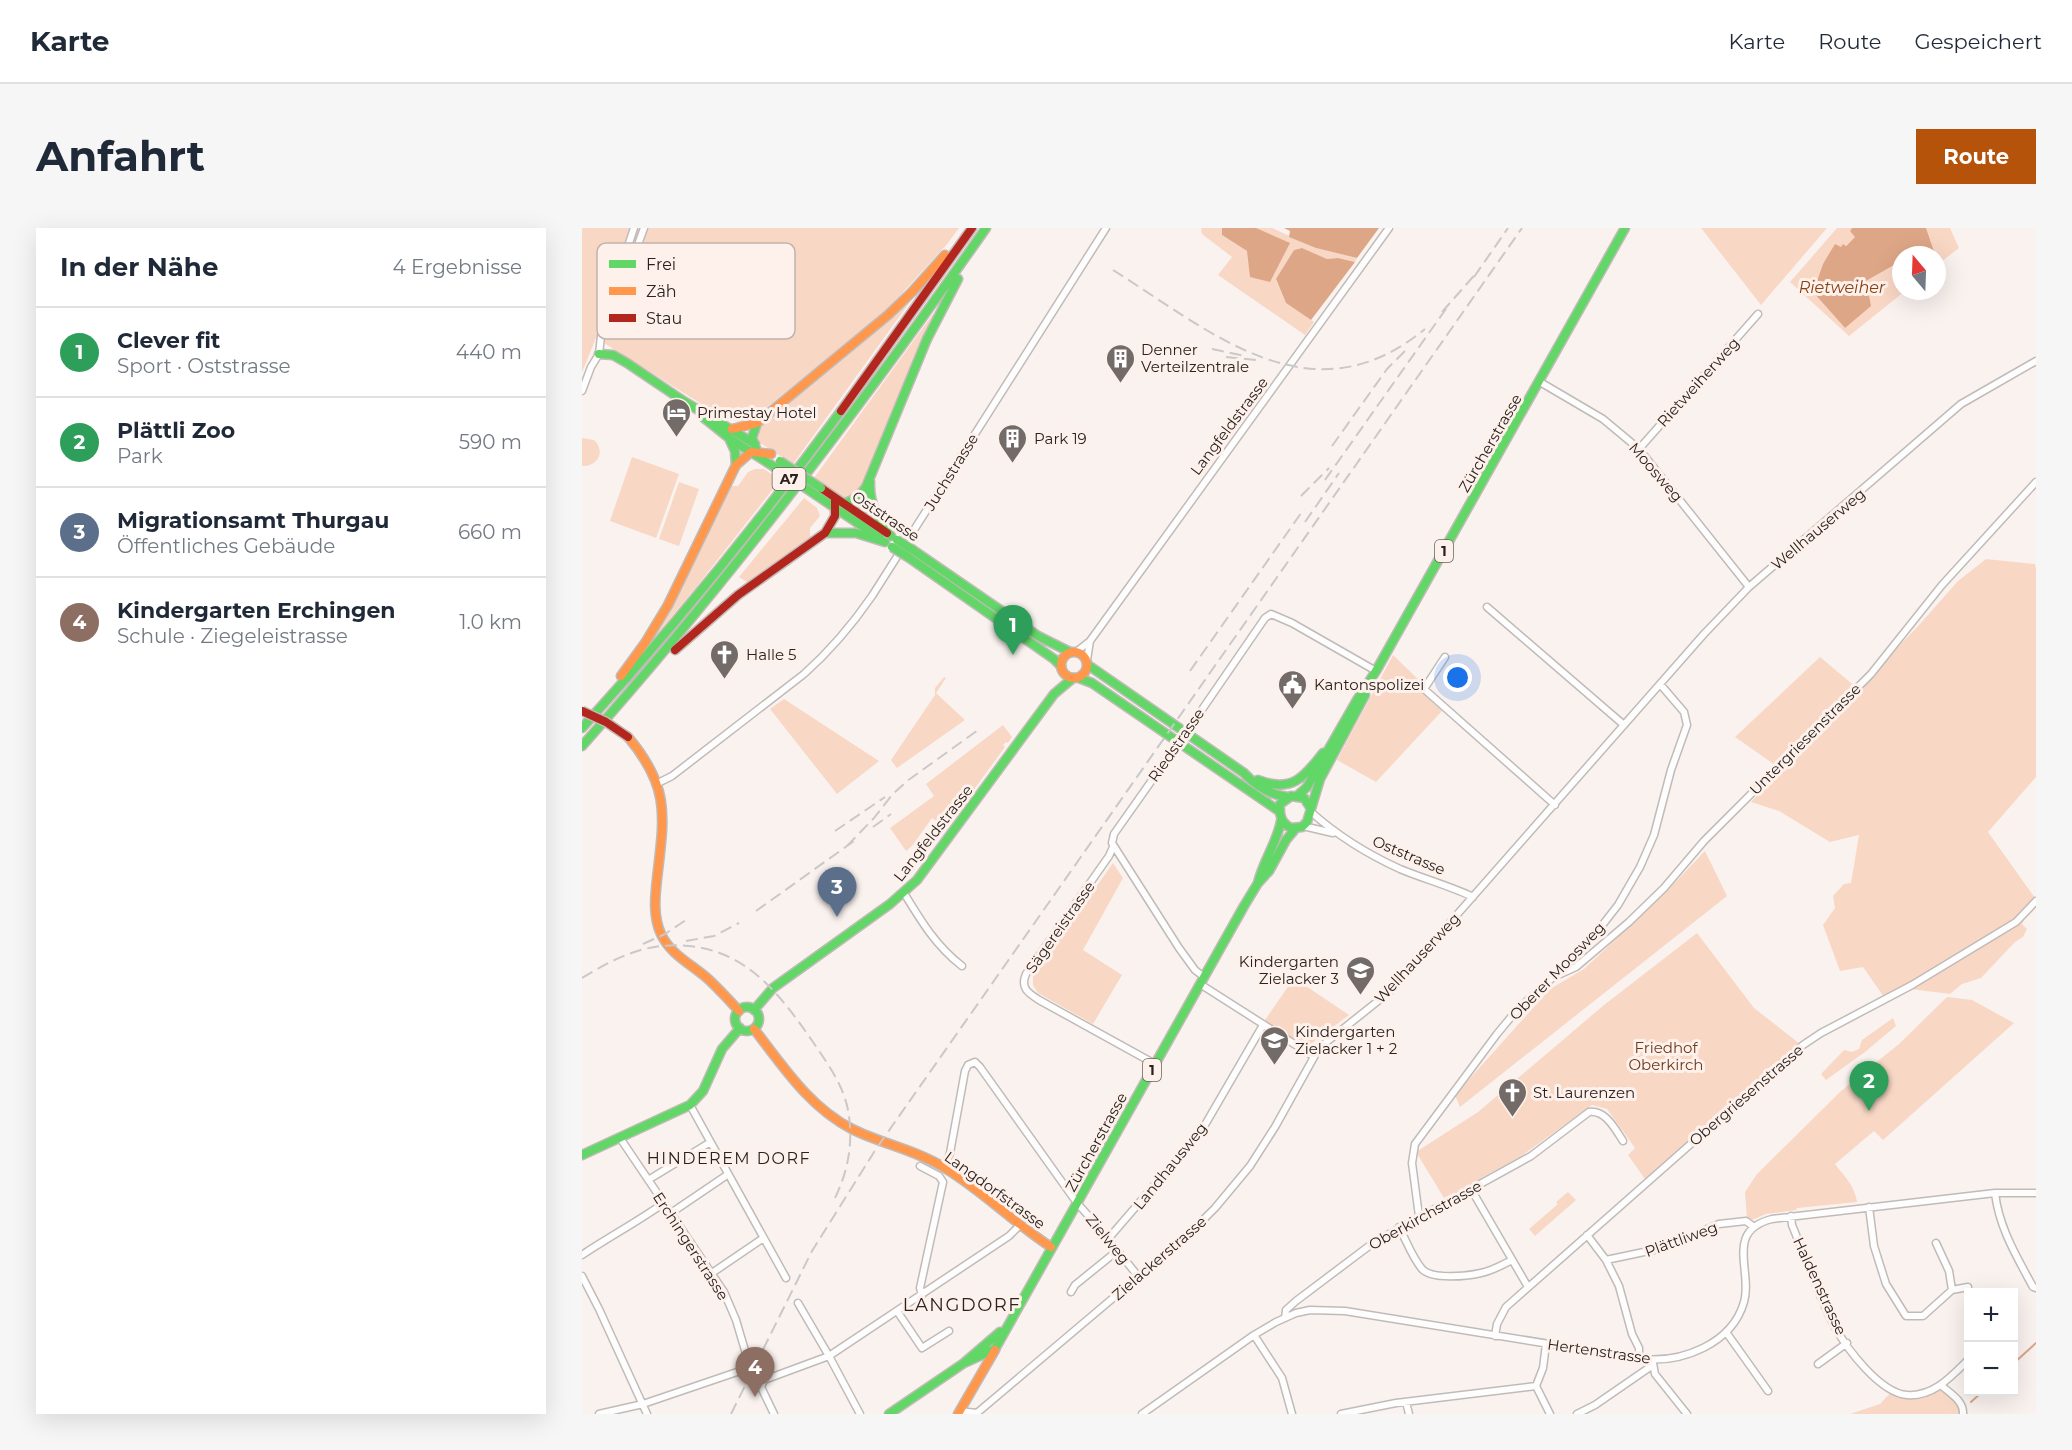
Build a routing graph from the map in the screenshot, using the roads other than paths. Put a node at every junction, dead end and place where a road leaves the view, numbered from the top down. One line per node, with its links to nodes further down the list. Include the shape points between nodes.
1 (634, 228): 9 (street)
2 (644, 228): 10 (street)
3 (971, 228): 17 (main road, A7, via 900,304); 42 (main road, A7, via 770,505 686,610)
4 (986, 228): 8 (main road, A7)
5 (1106, 228): 48 (street, Juchstrasse, via 851,627 804,674)
6 (1389, 228): 31 (street, Langfeldstrasse)
7 (1625, 228): 15 (main road, Zürcherstrasse / 1)
8 (981, 236): 23 (main road, A7, via 927,339); 39 (main road, A7, via 785,504)
9 (629, 243)
10 (639, 243)
11 (1758, 314): 19 (street, Rietweiherweg)
12 (601, 339): 13 (street)
13 (599, 354): 16 (street); 18 (main road, Oststrasse, via 613,355 627,363)
14 (2036, 361): 29 (street, Wellhauserweg, via 1961,404)
15 (1540, 382): 19 (street, Moosweg, via 1603,419); 36 (main road, Zürcherstrasse / 1)
16 (582, 391)
17 (757, 423): 18 (main road, A7); 20 (main road, via 753,435)
18 (731, 433): 20 (main road, Oststrasse); 21 (main road)
19 (1639, 449): 29 (street, Moosweg)
20 (755, 451): 21 (main road, A7); 22 (main road, Oststrasse); 22 (main road, Oststrasse / A7, via 771,454)
21 (736, 465): 42 (main road, A7, via 663,613)
22 (778, 465): 25 (main road, Oststrasse, bridge)
23 (872, 476): 25 (main road, A7, via 860,495); 27 (main road, A7, via 873,507)
24 (2036, 482): 64 (street, Untergriesenstrasse, via 1942,585 1871,674 1704,841 1664,888 1576,967)
25 (837, 504): 26 (main road, A7); 27 (main road, Oststrasse)
26 (825, 533): 27 (main road, via 857,531); 39 (main road, A7, via 726,604)
27 (891, 541): 28 (main road, Oststrasse, bridge)
28 (910, 554): 32 (main road, Oststrasse, via 1038,636); 35 (main road, Oststrasse, via 1054,658)
29 (1749, 587): 38 (street, Wellhauserweg)
30 (1487, 607): 43 (street)
31 (1090, 641): 32 (street, Langfeldstrasse); 34 (street, Langfeldstrasse)
32 (1073, 652): 34 (main road, via 1082,655); 35 (main road, via 1063,657)
33 (1445, 657): 50 (street, via 1424,689)
34 (1087, 663): 37 (main road, via 1085,673); 47 (main road)
35 (1061, 668): 37 (main road, via 1067,676); 40 (main road, Langfeldstrasse)
36 (1376, 671): 45 (main road, Zürcherstrasse / 1); 51 (main road, Zürcherstrasse / 1, via 1315,789); 56 (street, Riedstrasse, bridge, via 1292,623 1271,614 1264,618 1114,834)
37 (1076, 678): 40 (main road, Langfeldstrasse); 52 (main road, via 1092,683)
38 (1660, 684): 43 (street, Wellhauserweg); 64 (street, Oberer Moosweg, via 1681,708 1687,725 1654,835 1611,915)
39 (630, 694): 46 (main road, A7)
40 (1054, 694): 60 (main road, Langfeldstrasse, via 926,869)
41 (582, 711): 48 (main road, bridge, via 628,737 646,758)
42 (591, 718): 44 (main road, A7)
43 (1624, 725): 50 (street, Wellhauserweg)
44 (582, 729)
45 (1332, 741): 47 (main road, via 1295,783 1272,786); 49 (main road, Zürcherstrasse / 1, via 1307,787)
46 (582, 746)
47 (1244, 773): 49 (main road, via 1251,782 1274,795)
48 (658, 783): 67 (main road, via 663,820 655,900 661,934)
49 (1292, 796): 51 (main road, via 1304,798); 52 (main road, via 1280,804)
50 (1555, 805): 61 (street, Wellhauserweg)
51 (1311, 809): 54 (main road, via 1309,820); 55 (street, Oststrasse)
52 (1279, 811): 53 (main road)
53 (1281, 820): 54 (main road, via 1287,826); 59 (main road, Zürcherstrasse / 1, via 1278,835 1260,868)
54 (1299, 827): 55 (street, Oststrasse); 59 (main road, Zürcherstrasse / 1)
55 (1336, 834): 61 (street, Oststrasse, via 1401,869)
56 (1113, 847): 57 (street, Sägereistrasse); 58 (street)
57 (1105, 861): 58 (street); 72 (street, Sägereistrasse, via 1026,974 1024,987 1039,1000)
58 (1122, 861): 65 (street)
59 (1258, 883): 65 (main road, Zürcherstrasse / 1)
60 (904, 893): 63 (street, via 927,932); 66 (main road, Langfeldstrasse, via 773,988)
61 (1473, 897): 71 (street, Wellhauserweg, via 1388,993)
62 (2036, 901): 94 (street, Obergriesenstrasse, via 2016,922 1803,1045)
63 (962, 966)
64 (1556, 976): 89 (street, Oberer Moosweg, via 1516,1011 1415,1144 1412,1163)
65 (1202, 981): 68 (street); 72 (main road, Zürcherstrasse / 1)
66 (754, 1010): 67 (main road); 70 (main road, via 759,1019)
67 (739, 1011): 69 (main road, via 736,1018)
68 (1263, 1025): 71 (street); 96 (street, Landhausweg, via 1202,1130)
69 (740, 1028): 70 (main road); 73 (main road, via 722,1049 703,1091)
70 (754, 1029): 79 (main road, Langdorfstrasse, via 808,1097 828,1114 854,1130)
71 (1313, 1056): 105 (street, Zielackerstrasse, via 1242,1178 1196,1227)
72 (1155, 1064): 86 (main road, Zürcherstrasse / 1)
73 (690, 1105): 74 (main road); 76 (street)
74 (620, 1138): 77 (main road); 81 (street, Erchingerstrasse)
75 (1623, 1141): 82 (street, Oberkirchstrasse, via 1603,1115 1589,1112 1532,1156)
76 (709, 1143): 80 (street); 81 (street)
77 (582, 1155)
78 (920, 1166): 112 (street, via 943,1182)
79 (945, 1168): 86 (street, Zielweg, via 965,1071 972,1062 980,1067); 91 (main road, Langdorfstrasse)
80 (727, 1175): 88 (street); 95 (street)
81 (648, 1180): 85 (street, Erchingerstrasse)
82 (1470, 1189): 89 (street, Oberkirchstrasse); 101 (street)
83 (2034, 1192): 84 (street)
84 (1995, 1193): 87 (street); 109 (street, via 1997,1211 2011,1246)
85 (664, 1203): 88 (street, Erchingerstrasse); 100 (street)
86 (1077, 1203): 96 (street, Zielweg); 98 (main road, Zürcherstrasse / 1)
87 (1869, 1207): 90 (street); 110 (street, via 1874,1246 1886,1284 1906,1316 1923,1316)
88 (671, 1214): 103 (street, Erchingerstrasse)
89 (1419, 1216): 92 (street, Oberkirchstrasse)
90 (1791, 1216): 93 (street, via 1766,1220); 121 (street, Haldenstrasse, via 1836,1328)
91 (1019, 1226): 98 (main road, Langdorfstrasse); 112 (street)
92 (1399, 1227): 101 (street, via 1427,1272 1474,1275); 115 (street, Oberkirchstrasse, via 1296,1301 1286,1310)
93 (1754, 1227): 102 (street, Plättliweg, via 1743,1221 1719,1224 1663,1248); 118 (street, Hertenstrasse, via 1743,1247 1744,1303)
94 (1587, 1235): 102 (street); 107 (street, Obergriesenstrasse)
95 (762, 1239): 103 (street); 106 (street)
96 (1108, 1239): 99 (street, Zielweg)
97 (1936, 1243): 110 (street)
98 (1052, 1247): 116 (main road, Zürcherstrasse / 1)
99 (1117, 1251): 105 (street, Zielweg); 111 (street)
100 (582, 1255)
101 (1512, 1260): 107 (street)
102 (1606, 1260): 125 (street, via 1619,1286)
103 (712, 1273): 134 (street, Erchingerstrasse, via 732,1311 747,1367)
104 (582, 1276): 134 (street)
105 (1138, 1276): 135 (street, Zielackerstrasse, via 977,1413)
106 (786, 1278)
107 (1528, 1287): 120 (street, Obergriesenstrasse, via 1502,1313)
108 (1968, 1287): 110 (street)
109 (2036, 1288)
110 (1952, 1290)
111 (1071, 1292)
112 (922, 1294): 114 (street)
113 (798, 1303): 124 (street)
114 (897, 1311): 117 (street, via 922,1348); 124 (street)
115 (1285, 1318): 119 (street, Oberkirchstrasse); 120 (street, Hertenstrasse, via 1310,1310 1332,1310)
116 (1008, 1324): 123 (main road, Zürcherstrasse / 1); 126 (main road, 1)
117 (949, 1330)
118 (1726, 1332): 127 (street, Hertenstrasse, via 1686,1355); 132 (street)
119 (1254, 1335): 141 (street, Oberkirchstrasse); 142 (street, via 1282,1378)
120 (1495, 1336): 122 (street, Hertenstrasse)
121 (1847, 1343): 128 (street); 131 (street, Haldenstrasse, via 1860,1362 1892,1391 1908,1396)
122 (1546, 1344): 125 (street, Hertenstrasse); 130 (street)
123 (995, 1349): 126 (main road, 1); 135 (main road, Zürcherstrasse)
124 (830, 1356): 138 (street, via 764,1380 762,1384); 139 (street)
125 (1640, 1359): 127 (street, Hertenstrasse)
126 (964, 1363): 140 (main road, 1)
127 (1653, 1363): 146 (street); 147 (street, via 1655,1374)
128 (1818, 1364)
129 (1964, 1364): 131 (street, Haldenstrasse)
130 (1536, 1386): 133 (street); 145 (street)
131 (1942, 1386): 148 (street, via 1964,1408)
132 (1768, 1391)
133 (1406, 1402): 143 (street); 144 (street)
134 (643, 1404): 136 (street); 137 (street)
135 (958, 1413)
136 (599, 1414)
137 (647, 1414)
138 (774, 1414)
139 (860, 1414)
140 (889, 1414)
141 (1142, 1414)
142 (1292, 1414)
143 (1341, 1414)
144 (1409, 1414)
145 (1550, 1414)
146 (1577, 1414)
147 (1687, 1414)
148 (1963, 1414)

